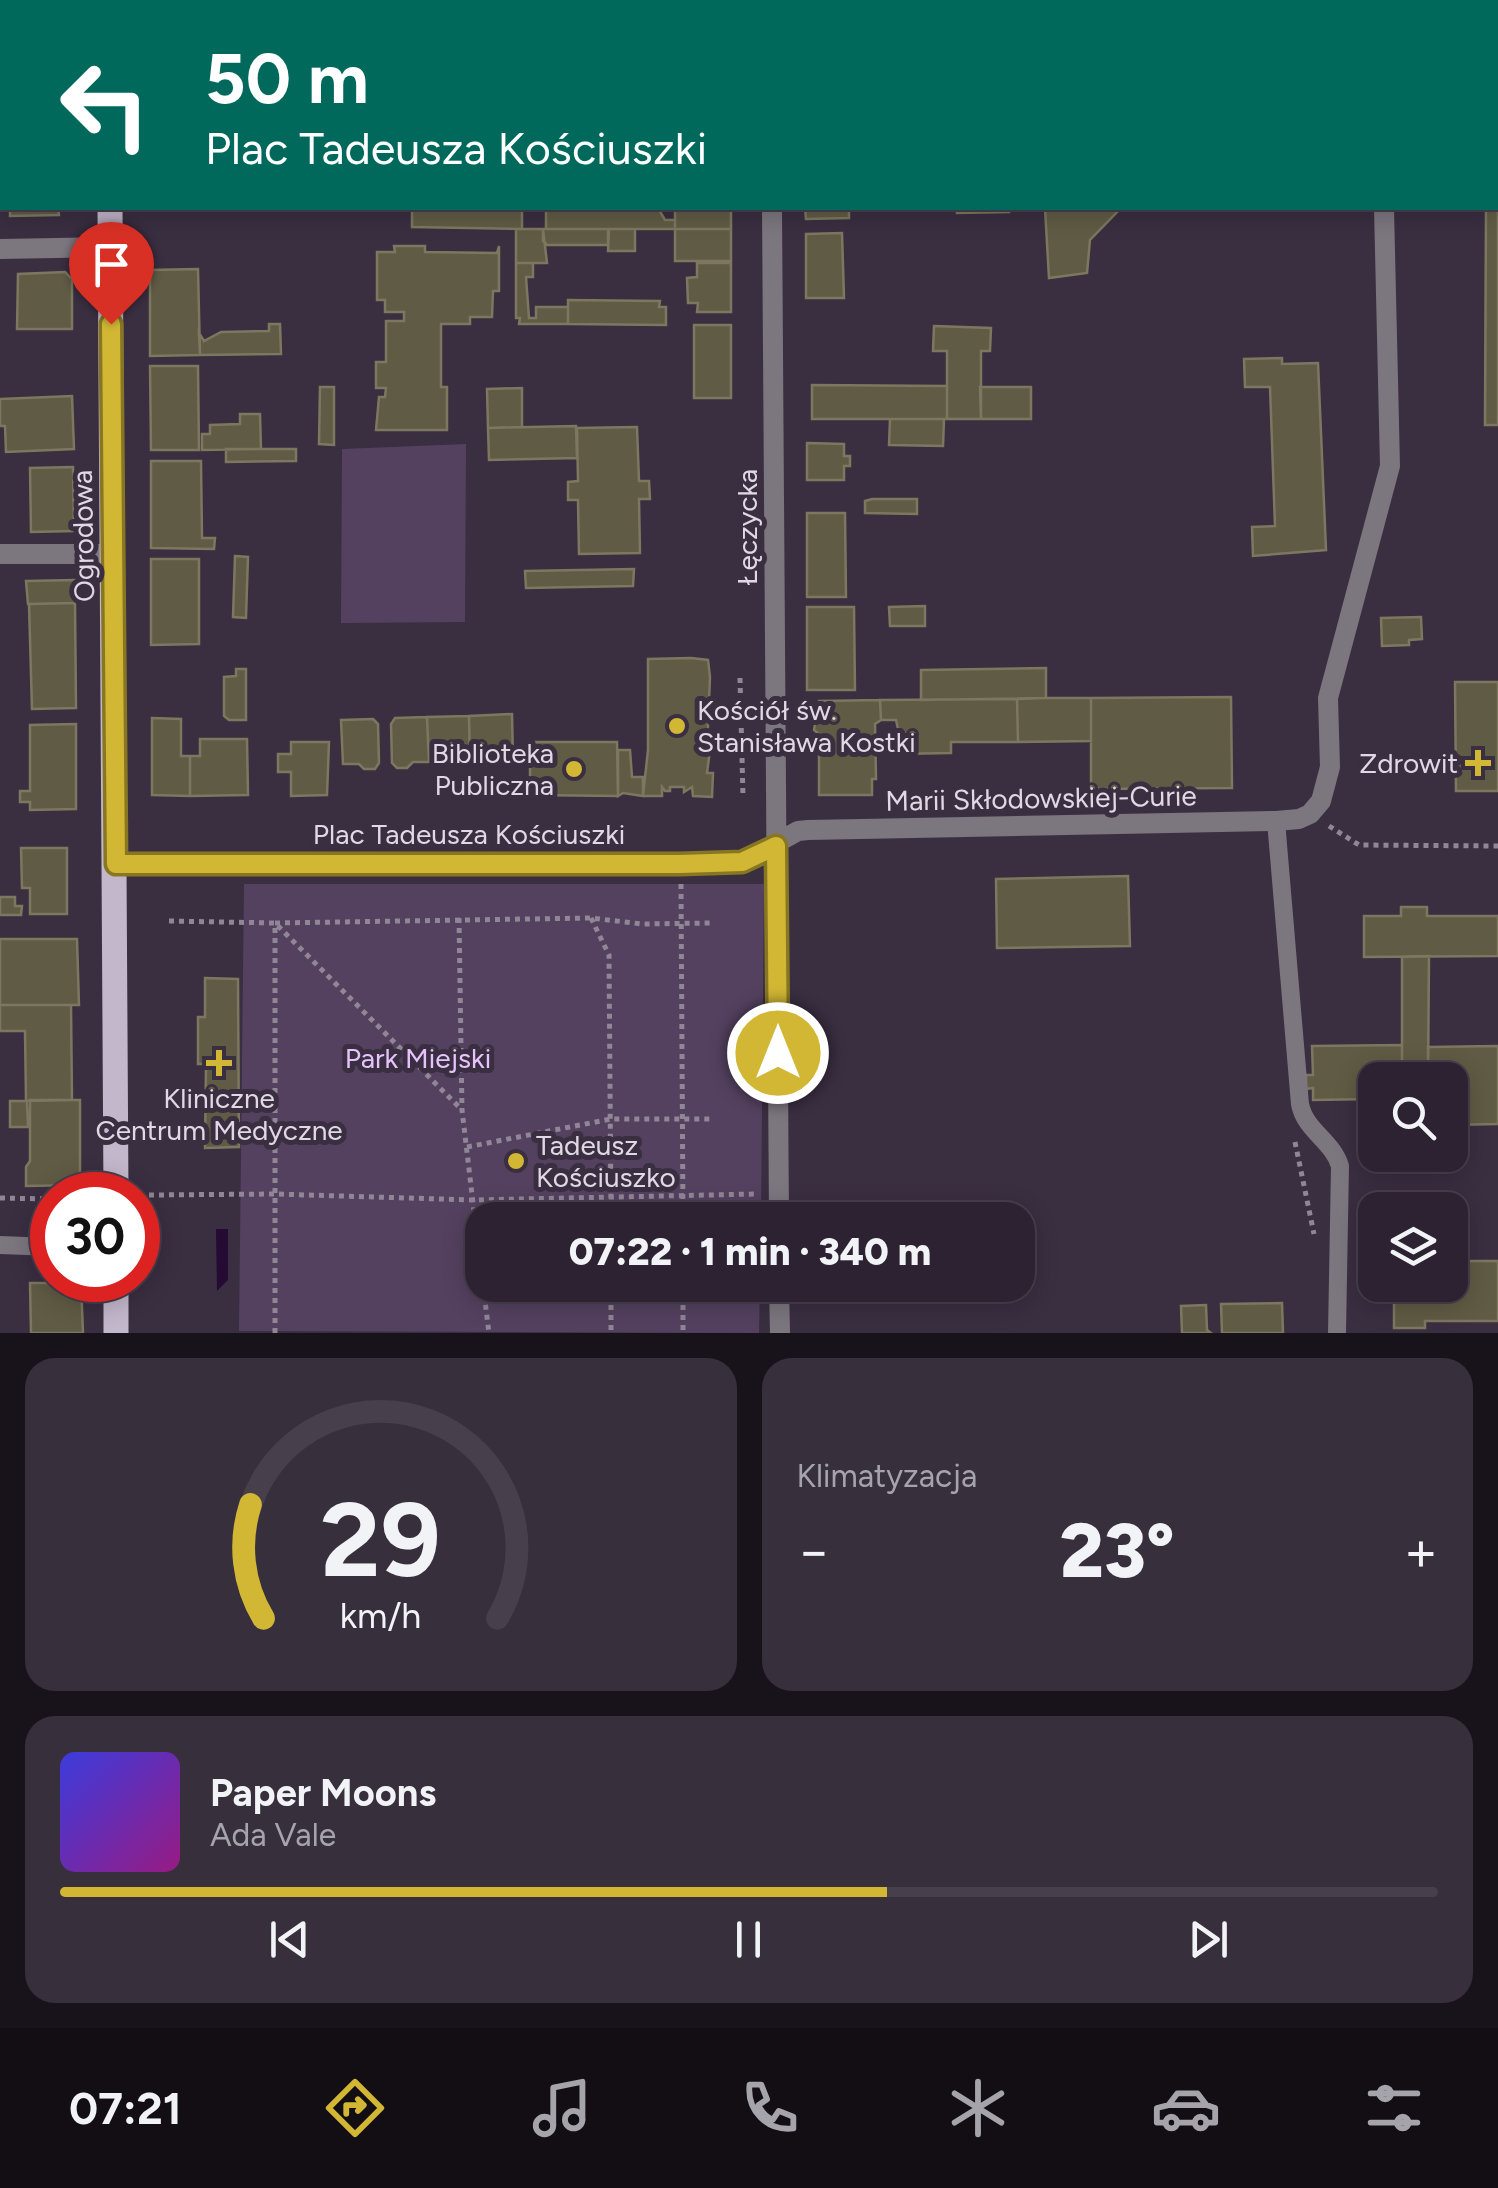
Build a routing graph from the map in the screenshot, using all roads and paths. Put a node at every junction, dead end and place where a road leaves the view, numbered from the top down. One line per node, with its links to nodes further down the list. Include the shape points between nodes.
1 (110, 210): 4 (main road, Ogrodowa)
2 (772, 210): 12 (street, Łęczycka)
3 (1384, 210): 10 (street, via 1390,466 1328,698 1326,785)
4 (110, 247): 5 (street); 7 (main road, Ogrodowa)
5 (0, 249)
6 (0, 554): 7 (street)
7 (113, 554): 14 (main road, Ogrodowa)
8 (740, 678): 9 (path)
9 (743, 797)
10 (1310, 814): 11 (street, Marii Skłodowskiej-Curie); 13 (path, via 1359,846)
11 (1276, 820): 12 (street, Marii Skłodowskiej-Curie, via 808,830); 52 (lane, via 1302,1117 1340,1166)
12 (776, 846): 14 (street, Plac Tadeusza Kościuszki, via 742,862 680,864); 28 (street)
13 (1498, 846)
14 (116, 864): 27 (main road)
15 (681, 884): 21 (path)
16 (459, 918): 17 (path); 19 (path); 22 (path)
17 (591, 918): 21 (path); 25 (path, via 609,956)
18 (169, 921): 19 (path)
19 (275, 923): 22 (path); 29 (path)
20 (710, 923): 21 (path)
21 (682, 924): 23 (path)
22 (462, 1110): 26 (path)
23 (683, 1118): 24 (path); 25 (path); 30 (path)
24 (711, 1119)
25 (611, 1120): 26 (path); 32 (path)
26 (466, 1147): 35 (path)
27 (116, 1172)
28 (779, 1193): 30 (path); 38 (street)
29 (275, 1194): 31 (path); 35 (path); 47 (path)
30 (683, 1194): 32 (path); 37 (path)
31 (160, 1195)
32 (611, 1195): 35 (path); 36 (path)
33 (0, 1198): 34 (path)
34 (30, 1199)
35 (472, 1200)
36 (611, 1202)
37 (683, 1202)
38 (779, 1202)
39 (0, 1246): 40 (lane)
40 (30, 1247)
41 (116, 1302): 46 (main road)
42 (485, 1302): 48 (path)
43 (611, 1302): 49 (path)
44 (683, 1302): 50 (path)
45 (779, 1302): 51 (street)
46 (116, 1333)
47 (275, 1333)
48 (489, 1333)
49 (611, 1333)
50 (684, 1333)
51 (780, 1333)
52 (1337, 1333)

